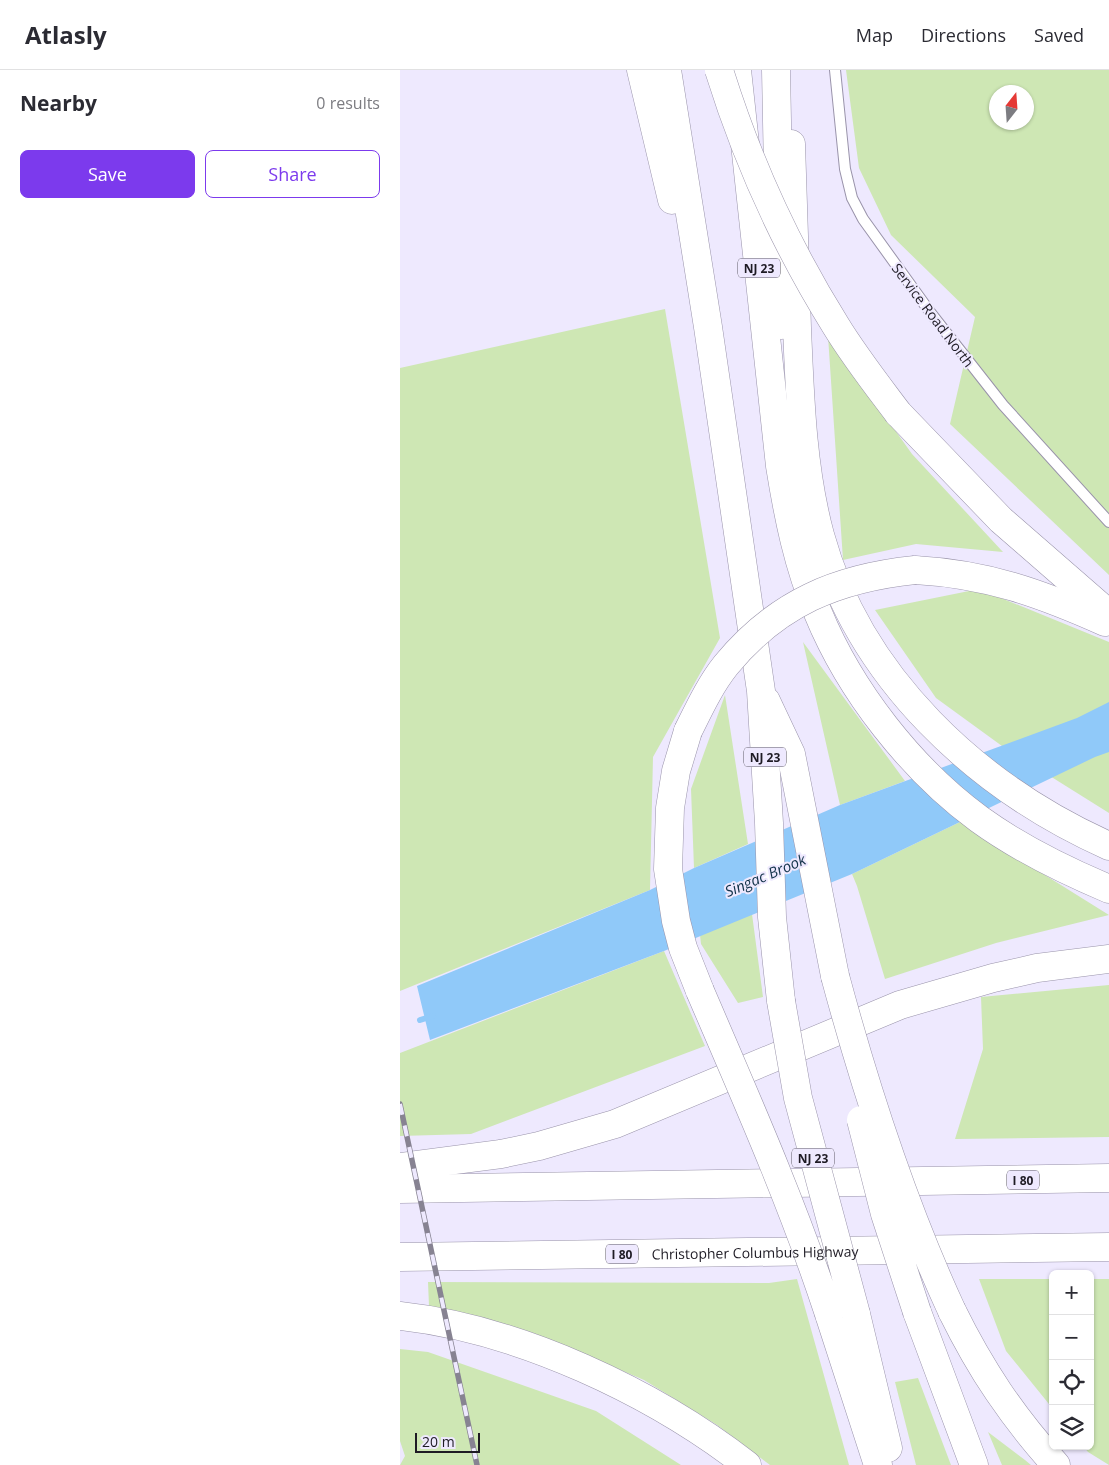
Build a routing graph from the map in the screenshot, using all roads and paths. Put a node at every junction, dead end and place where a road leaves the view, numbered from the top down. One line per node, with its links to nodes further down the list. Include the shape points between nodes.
1 (641, 70): 8 (main road, via 671,195)
2 (667, 70): 8 (main road, NJ 23)
3 (719, 70): 11 (main road, bridge, via 748,154 788,243 836,327 866,370 898,414 1001,520)
4 (737, 70): 9 (main road, NJ 23)
5 (776, 70): 9 (main road)
6 (788, 70): 14 (main road, via 799,381 812,498 831,570 863,636 884,668 959,750 1030,805)
7 (835, 70): 10 (lane, Service Road North, via 845,169 852,198 862,219 1003,405)
8 (708, 327): 13 (main road, NJ 23)
9 (780, 466): 15 (main road, NJ 23, via 794,540 818,612 831,642 878,718 923,769 979,819 1058,867)
10 (1109, 522)
11 (1109, 614)
12 (1109, 624): 25 (main road, bridge, via 1055,600 1006,584 949,572 915,570 882,573 846,582 811,596 782,613 753,636 726,666 704,698 688,731 676,771 670,808 668,869 682,948 780,1179 811,1261)
13 (761, 691): 17 (main road, via 792,754); 26 (main road, NJ 23, bridge, via 772,917 781,1001 798,1098 856,1314)
14 (1109, 846)
15 (1109, 889)
16 (1109, 959): 18 (main road, via 1037,968 900,1005 615,1124 578,1136 501,1154)
17 (835, 976): 27 (main road, bridge, via 857,1105 885,1214); 28 (main road, bridge, via 871,1102 930,1264 983,1371 1030,1437)
18 (400, 1167)
19 (1109, 1178): 20 (main road, I 80)
20 (400, 1189)
21 (1109, 1247): 22 (main road, Christopher Columbus Highway / I 80)
22 (400, 1257)
23 (400, 1316): 24 (main road, via 451,1325 563,1359 674,1414)
24 (747, 1465)
25 (878, 1465)
26 (892, 1465)
27 (974, 1465)
28 (1056, 1465)

